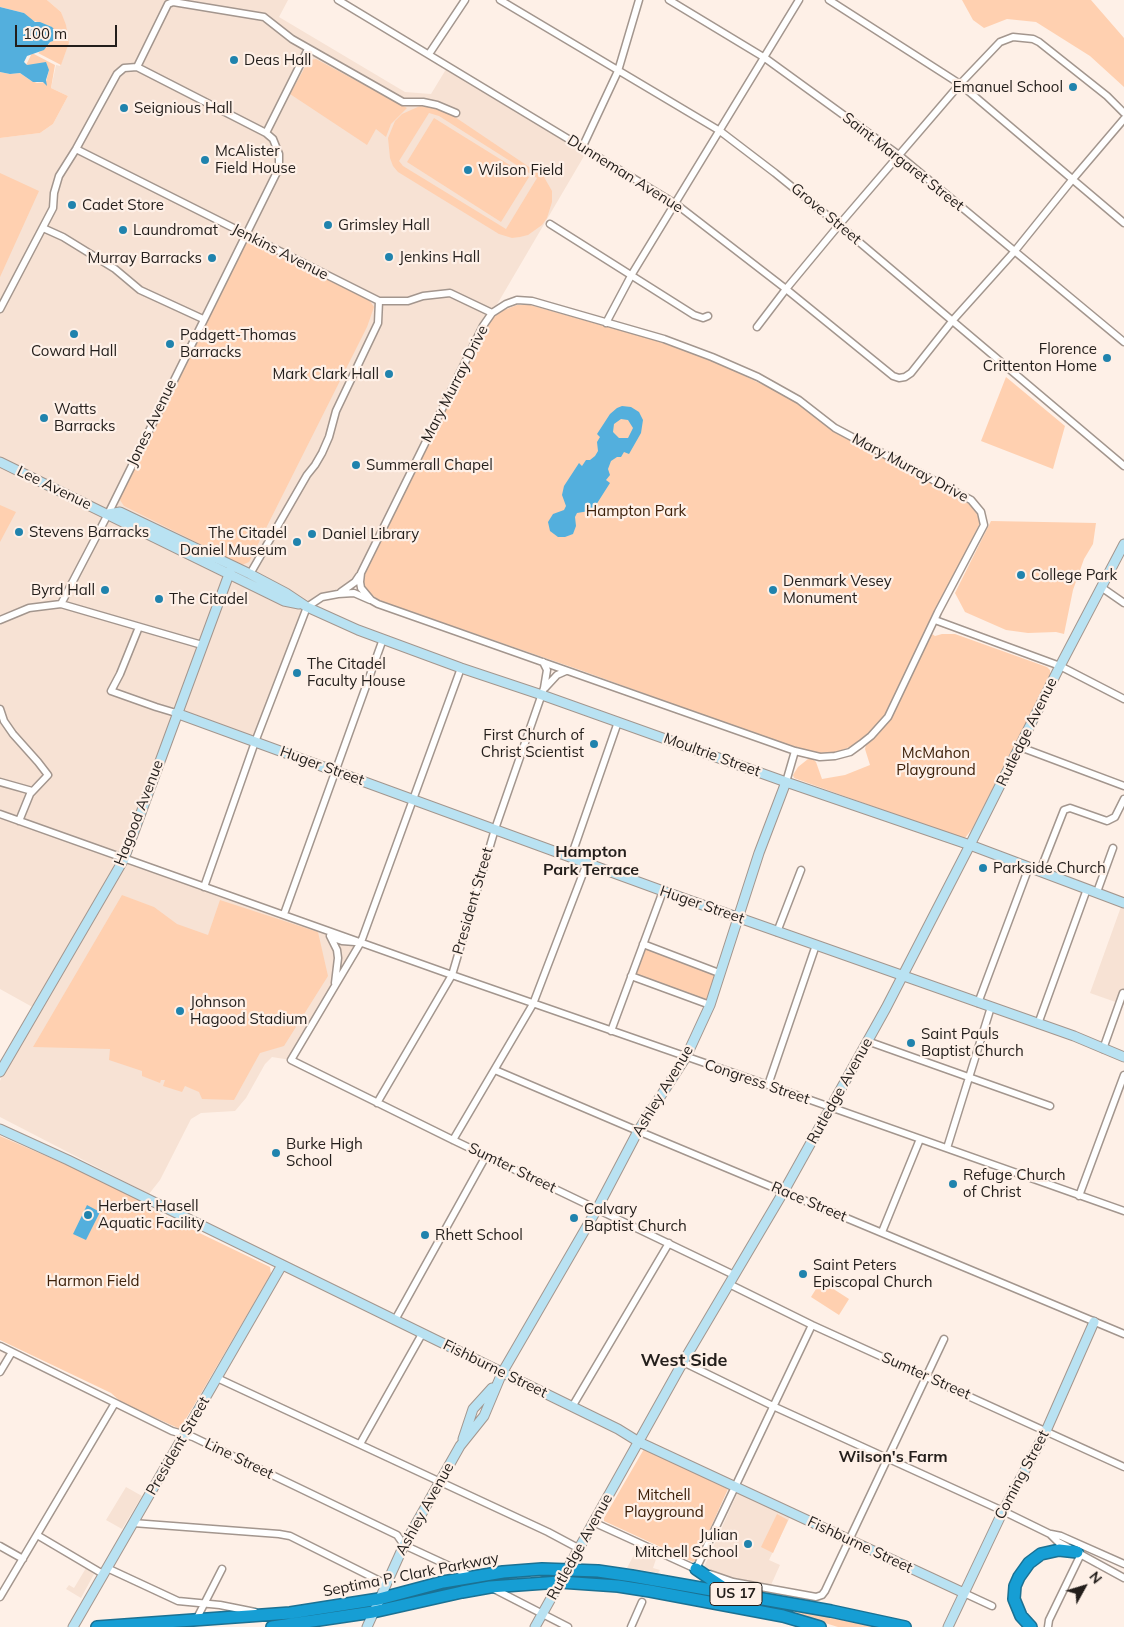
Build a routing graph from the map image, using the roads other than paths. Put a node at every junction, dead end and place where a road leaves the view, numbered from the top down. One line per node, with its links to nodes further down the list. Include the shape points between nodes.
1 (338, 0): 9 (street, Dunneman Avenue)
2 (465, 0): 9 (street)
3 (500, 0): 12 (street, Grove Street)
4 (639, 0): 12 (street)
5 (669, 0): 10 (street, Saint Margaret Street)
6 (799, 0): 10 (street)
7 (829, 0): 13 (street)
8 (308, 49): 11 (street, via 264,16 173,2 168,4); 14 (street, via 403,102 423,102); 18 (street)
9 (429, 54): 19 (street, Dunneman Avenue)
10 (765, 58): 17 (street); 21 (street, Saint Margaret Street)
11 (137, 67): 18 (street); 20 (street, via 124,68 117,74)
12 (618, 71): 17 (street, Grove Street); 19 (street)
13 (960, 84): 15 (street, via 1000,42 1013,37 1032,39 1108,96); 21 (street); 22 (street)
14 (456, 113)
15 (1124, 113)
16 (1124, 119): 22 (street)
17 (720, 131): 23 (street); 26 (street, Grove Street)
18 (266, 133): 28 (street, Jones Avenue, via 273,139 279,154 279,168)
19 (582, 148): 23 (street, Dunneman Avenue)
20 (76, 149): 27 (street, via 59,176 53,208); 28 (street, Jenkins Avenue)
21 (900, 156): 26 (street); 29 (street, Saint Margaret Street)
22 (1072, 180): 24 (street); 29 (street)
23 (676, 204): 30 (street); 31 (street, Dunneman Avenue)
24 (1124, 223)
25 (550, 224): 30 (street)
26 (839, 225): 31 (street); 37 (street, Grove Street)
27 (43, 228): 33 (street); 36 (street, via 114,269 140,290)
28 (245, 234): 32 (street, Jenkins Avenue); 36 (street, Jones Avenue)
29 (1014, 252): 37 (street); 40 (street, Saint Margaret Street)
30 (632, 274): 35 (street, via 694,315); 38 (street)
31 (786, 289): 37 (street, Dunneman Avenue, via 893,376 902,378 909,375); 39 (street)
32 (379, 301): 34 (street, Jenkins Avenue, via 408,301 450,294); 47 (street, via 378,323 336,411 322,453)
33 (0, 309)
34 (492, 313): 38 (street, Mary Murray Drive, via 517,300 532,301); 46 (street, Mary Murray Drive)
35 (708, 316)
36 (203, 319): 43 (street, Jones Avenue)
37 (952, 320): 42 (street, Grove Street)
38 (606, 323): 56 (street, Mary Murray Drive, via 672,342 758,377 799,400 835,428 971,500 981,512 984,525)
39 (757, 327)
40 (1124, 342)
41 (0, 462): 43 (street, Lee Avenue)
42 (1124, 466)
43 (108, 514): 45 (street, Moultrie Street, via 120,512); 48 (street, Moultrie Street); 53 (street, Jones Avenue)
44 (1124, 544): 49 (street, Rutledge Avenue)
45 (232, 566): 47 (street, Moultrie Street); 48 (street, Hagood Avenue)
46 (361, 573): 50 (street, Mary Murray Drive, via 355,582); 51 (street, via 361,588)
47 (250, 574): 54 (street, Moultrie Street)
48 (228, 575): 54 (street, Moultrie Street, via 284,601); 59 (street, Hagood Avenue)
49 (1101, 587): 52 (street); 61 (street, Rutledge Avenue)
50 (338, 594): 51 (street, Mary Murray Drive, via 354,593); 54 (street)
51 (371, 600): 60 (street, Mary Murray Drive)
52 (1124, 603)
53 (61, 604): 55 (street, via 29,608); 57 (street)
54 (304, 605): 58 (street, Moultrie Street); 69 (street)
55 (0, 620)
56 (935, 620): 61 (street); 71 (street, Mary Murray Drive, via 888,717 871,736 850,752 835,756 820,757)
57 (139, 627): 59 (street); 67 (street, Huger Street, via 111,691)
58 (383, 639): 62 (street, Moultrie Street); 72 (street)
59 (202, 645): 67 (street, Hagood Avenue)
60 (544, 662): 63 (street, Mary Murray Drive); 64 (street, President Street, via 547,670)
61 (1060, 666): 65 (street); 70 (street, Rutledge Avenue)
62 (461, 668): 64 (street, Moultrie Street); 77 (street)
63 (566, 671): 64 (street, via 557,675); 71 (street, Mary Murray Drive)
64 (543, 692): 68 (street, Moultrie Street); 81 (street, President Street)
65 (1124, 699)
66 (0, 708): 76 (street, via 12,734 48,775)
67 (176, 713): 69 (street, Huger Street); 85 (street, Hagood Avenue)
68 (618, 722): 74 (street, Moultrie Street); 84 (street)
69 (255, 742): 72 (street, Huger Street); 90 (street)
70 (1020, 747): 75 (street); 82 (street, Rutledge Avenue)
71 (795, 751): 74 (street, Ashley Avenue)
72 (335, 771): 77 (street, Huger Street); 95 (street)
73 (0, 782): 76 (street)
74 (786, 782): 82 (street, Moultrie Street); 96 (street, Ashley Avenue)
75 (1124, 786)
76 (32, 791): 80 (street)
77 (413, 799): 81 (street, Huger Street); 100 (street)
78 (1124, 799): 89 (street, via 1110,820 1066,808)
79 (0, 814): 80 (street, Congress Street)
80 (19, 821): 85 (street, Congress Street)
81 (495, 829): 84 (street, Huger Street); 104 (street, President Street)
82 (970, 845): 87 (street, Moultrie Street); 106 (street, Rutledge Avenue)
83 (1112, 848): 93 (street)
84 (572, 858): 86 (street, Huger Street)
85 (124, 859): 90 (street, Congress Street); 120 (street, Hagood Avenue)
86 (587, 863): 92 (street, Huger Street); 110 (street)
87 (1029, 867): 89 (street, Moultrie Street); 109 (street)
88 (801, 870): 98 (street)
89 (1040, 871): 91 (street, Moultrie Street)
90 (204, 887): 95 (street, Congress Street)
91 (1087, 889): 93 (street, Moultrie Street); 113 (street)
92 (663, 891): 96 (street, Huger Street); 101 (street)
93 (1096, 892): 94 (street, Moultrie Street)
94 (1124, 903)
95 (284, 914): 97 (street, Congress Street)
96 (738, 917): 98 (street, Huger Street); 103 (street, Ashley Avenue)
97 (318, 927): 99 (street, Congress Street); 100 (street, Congress Street)
98 (777, 932): 102 (street, Huger Street)
99 (330, 936): 100 (street, Congress Street, via 342,941); 107 (street, via 338,958)
100 (361, 942): 104 (street, Congress Street); 107 (street)
101 (643, 944): 103 (street); 105 (street)
102 (816, 945): 106 (street, Huger Street); 123 (street)
103 (720, 973): 111 (street, Ashley Avenue)
104 (452, 975): 110 (street, Congress Street); 124 (street, President Street)
105 (631, 976): 111 (street); 114 (street)
106 (902, 976): 109 (street, Huger Street); 115 (street, Rutledge Avenue)
107 (334, 987): 124 (street, Sumter Street, via 291,1060)
108 (1123, 993): 116 (street)
109 (978, 1003): 112 (street, Huger Street)
110 (532, 1004): 114 (street, Congress Street); 119 (street)
111 (710, 1005): 117 (street, Ashley Avenue)
112 (991, 1007): 113 (street, Huger Street); 122 (street)
113 (1038, 1024): 116 (street, Huger Street)
114 (611, 1031): 117 (street, Congress Street)
115 (867, 1041): 122 (street); 126 (street, Rutledge Avenue)
116 (1103, 1049): 118 (street, Huger Street)
117 (686, 1057): 123 (street, Congress Street); 128 (street, Ashley Avenue)
118 (1124, 1057)
119 (495, 1070): 128 (street, Race Street); 130 (street)
120 (0, 1072)
121 (1124, 1075): 134 (street)
122 (968, 1076): 125 (street); 131 (street)
123 (768, 1085): 126 (street, Congress Street)
124 (377, 1103): 130 (street, Sumter Street)
125 (1050, 1106)
126 (831, 1108): 129 (street, Congress Street); 133 (street, Rutledge Avenue)
127 (0, 1129): 139 (street, Fishburne Street)
128 (638, 1131): 133 (street, Race Street); 135 (street, Ashley Avenue)
129 (920, 1139): 131 (street, Congress Street); 137 (street)
130 (453, 1140): 132 (street, Sumter Street)
131 (947, 1148): 134 (street, Congress Street)
132 (486, 1156): 135 (street, Sumter Street); 142 (street)
133 (784, 1191): 137 (street, Race Street); 140 (street, Rutledge Avenue)
134 (1079, 1196): 136 (street, Congress Street)
135 (596, 1209): 138 (street, Sumter Street); 152 (street, Ashley Avenue)
136 (1124, 1211)
137 (882, 1232): 143 (street, Race Street)
138 (669, 1243): 140 (street, Sumter Street); 156 (street)
139 (282, 1265): 142 (street, Fishburne Street); 154 (street, President Street)
140 (734, 1275): 141 (street, Rutledge Avenue)
141 (729, 1284): 144 (street, Sumter Street); 150 (street, Rutledge Avenue)
142 (394, 1320): 145 (street, Fishburne Street)
143 (1094, 1322): 146 (street, Race Street); 158 (street, Coming Street)
144 (812, 1324): 153 (street, Sumter Street); 157 (street)
145 (422, 1334): 152 (street, Fishburne Street); 161 (street)
146 (1124, 1334)
147 (944, 1339): 153 (street)
148 (0, 1346): 149 (street, Line Street)
149 (12, 1352): 151 (street); 155 (street, Line Street, via 109,1398)
150 (683, 1362): 157 (street); 160 (street, Rutledge Avenue)
151 (0, 1372)
152 (502, 1373): 156 (street, Fishburne Street); 164 (street, Ashley Avenue, via 497,1384 473,1409 460,1446)
153 (926, 1376): 158 (street, Sumter Street); 162 (street)
154 (217, 1378): 159 (street, President Street); 161 (street)
155 (115, 1404): 159 (street, Line Street); 170 (street)
156 (572, 1407): 160 (street, Fishburne Street)
157 (775, 1407): 162 (street); 165 (street)
158 (1046, 1431): 163 (street, Sumter Street); 166 (street, Coming Street)
159 (184, 1435): 168 (street, President Street); 172 (street, Line Street, via 397,1535)
160 (639, 1442): 165 (street, Fishburne Street); 167 (street, Rutledge Avenue)
161 (360, 1444): 164 (street)
162 (888, 1459): 166 (street); 171 (street)
163 (1124, 1467)
164 (440, 1482): 172 (street, Ashley Avenue); 174 (street)
165 (735, 1487): 171 (street, Fishburne Street); 179 (street)
166 (1003, 1511): 169 (street); 188 (street, Coming Street)
167 (593, 1522): 174 (street, Rutledge Avenue); 179 (street)
168 (133, 1523): 181 (street, President Street); 185 (street, via 290,1536)
169 (1050, 1534): 175 (street); 177 (street)
170 (37, 1535): 176 (street); 181 (street)
171 (849, 1540): 179 (street, via 825,1591 816,1597 733,1582); 188 (street, Fishburne Street)
172 (404, 1545): 182 (street, Line Street); 185 (street, Ashley Avenue)
173 (0, 1546): 176 (street)
174 (578, 1548): 180 (street, Rutledge Avenue)
175 (1079, 1553): 183 (street); 209 (highway, via 1059,1550 1041,1554 1028,1563 1015,1586 1014,1599); 210 (street)
176 (23, 1559): 189 (street)
177 (1124, 1564)
178 (222, 1569): 192 (street)
179 (696, 1569): 187 (highway)
180 (566, 1570): 182 (highway, Septima P. Clark Parkway / US 17, via 542,1569); 184 (street, Rutledge Avenue); 187 (highway, Septima P. Clark Parkway / US 17, via 632,1576)
181 (105, 1571): 192 (street, via 178,1601); 199 (street, President Street)
182 (474, 1577): 190 (highway, Septima P. Clark Parkway / US 17)
183 (1124, 1578)
184 (560, 1582): 186 (highway, Septima P. Clark Parkway / US 17); 195 (street, Rutledge Avenue); 206 (highway, Septima P. Clark Parkway / US 17, via 650,1591 783,1616)
185 (386, 1584): 190 (street, Ashley Avenue)
186 (490, 1587): 194 (highway, Septima P. Clark Parkway / US 17); 195 (street)
187 (732, 1593): 207 (highway, Septima P. Clark Parkway / US 17)
188 (964, 1593): 193 (street, Fishburne Street); 208 (street, Coming Street)
189 (0, 1598)
190 (379, 1599): 194 (street, Ashley Avenue); 196 (highway, Septima P. Clark Parkway / US 17)
191 (642, 1602): 205 (street)
192 (203, 1603): 196 (street); 197 (street)
193 (992, 1606)
194 (373, 1612): 198 (highway, Septima P. Clark Parkway / US 17); 202 (street, Ashley Avenue)
195 (542, 1614): 203 (street, Rutledge Avenue); 204 (street)
196 (268, 1616): 197 (highway, Septima P. Clark Parkway / US 17)
197 (196, 1620): 200 (highway, Septima P. Clark Parkway / US 17)
198 (289, 1626): 201 (highway, Septima P. Clark Parkway / US 17)
199 (73, 1627)
200 (97, 1627)
201 (272, 1627)
202 (367, 1627)
203 (535, 1627)
204 (568, 1627)
205 (631, 1627)
206 (820, 1627)
207 (905, 1627)
208 (948, 1627)
209 (1031, 1627)
210 (1048, 1627)

